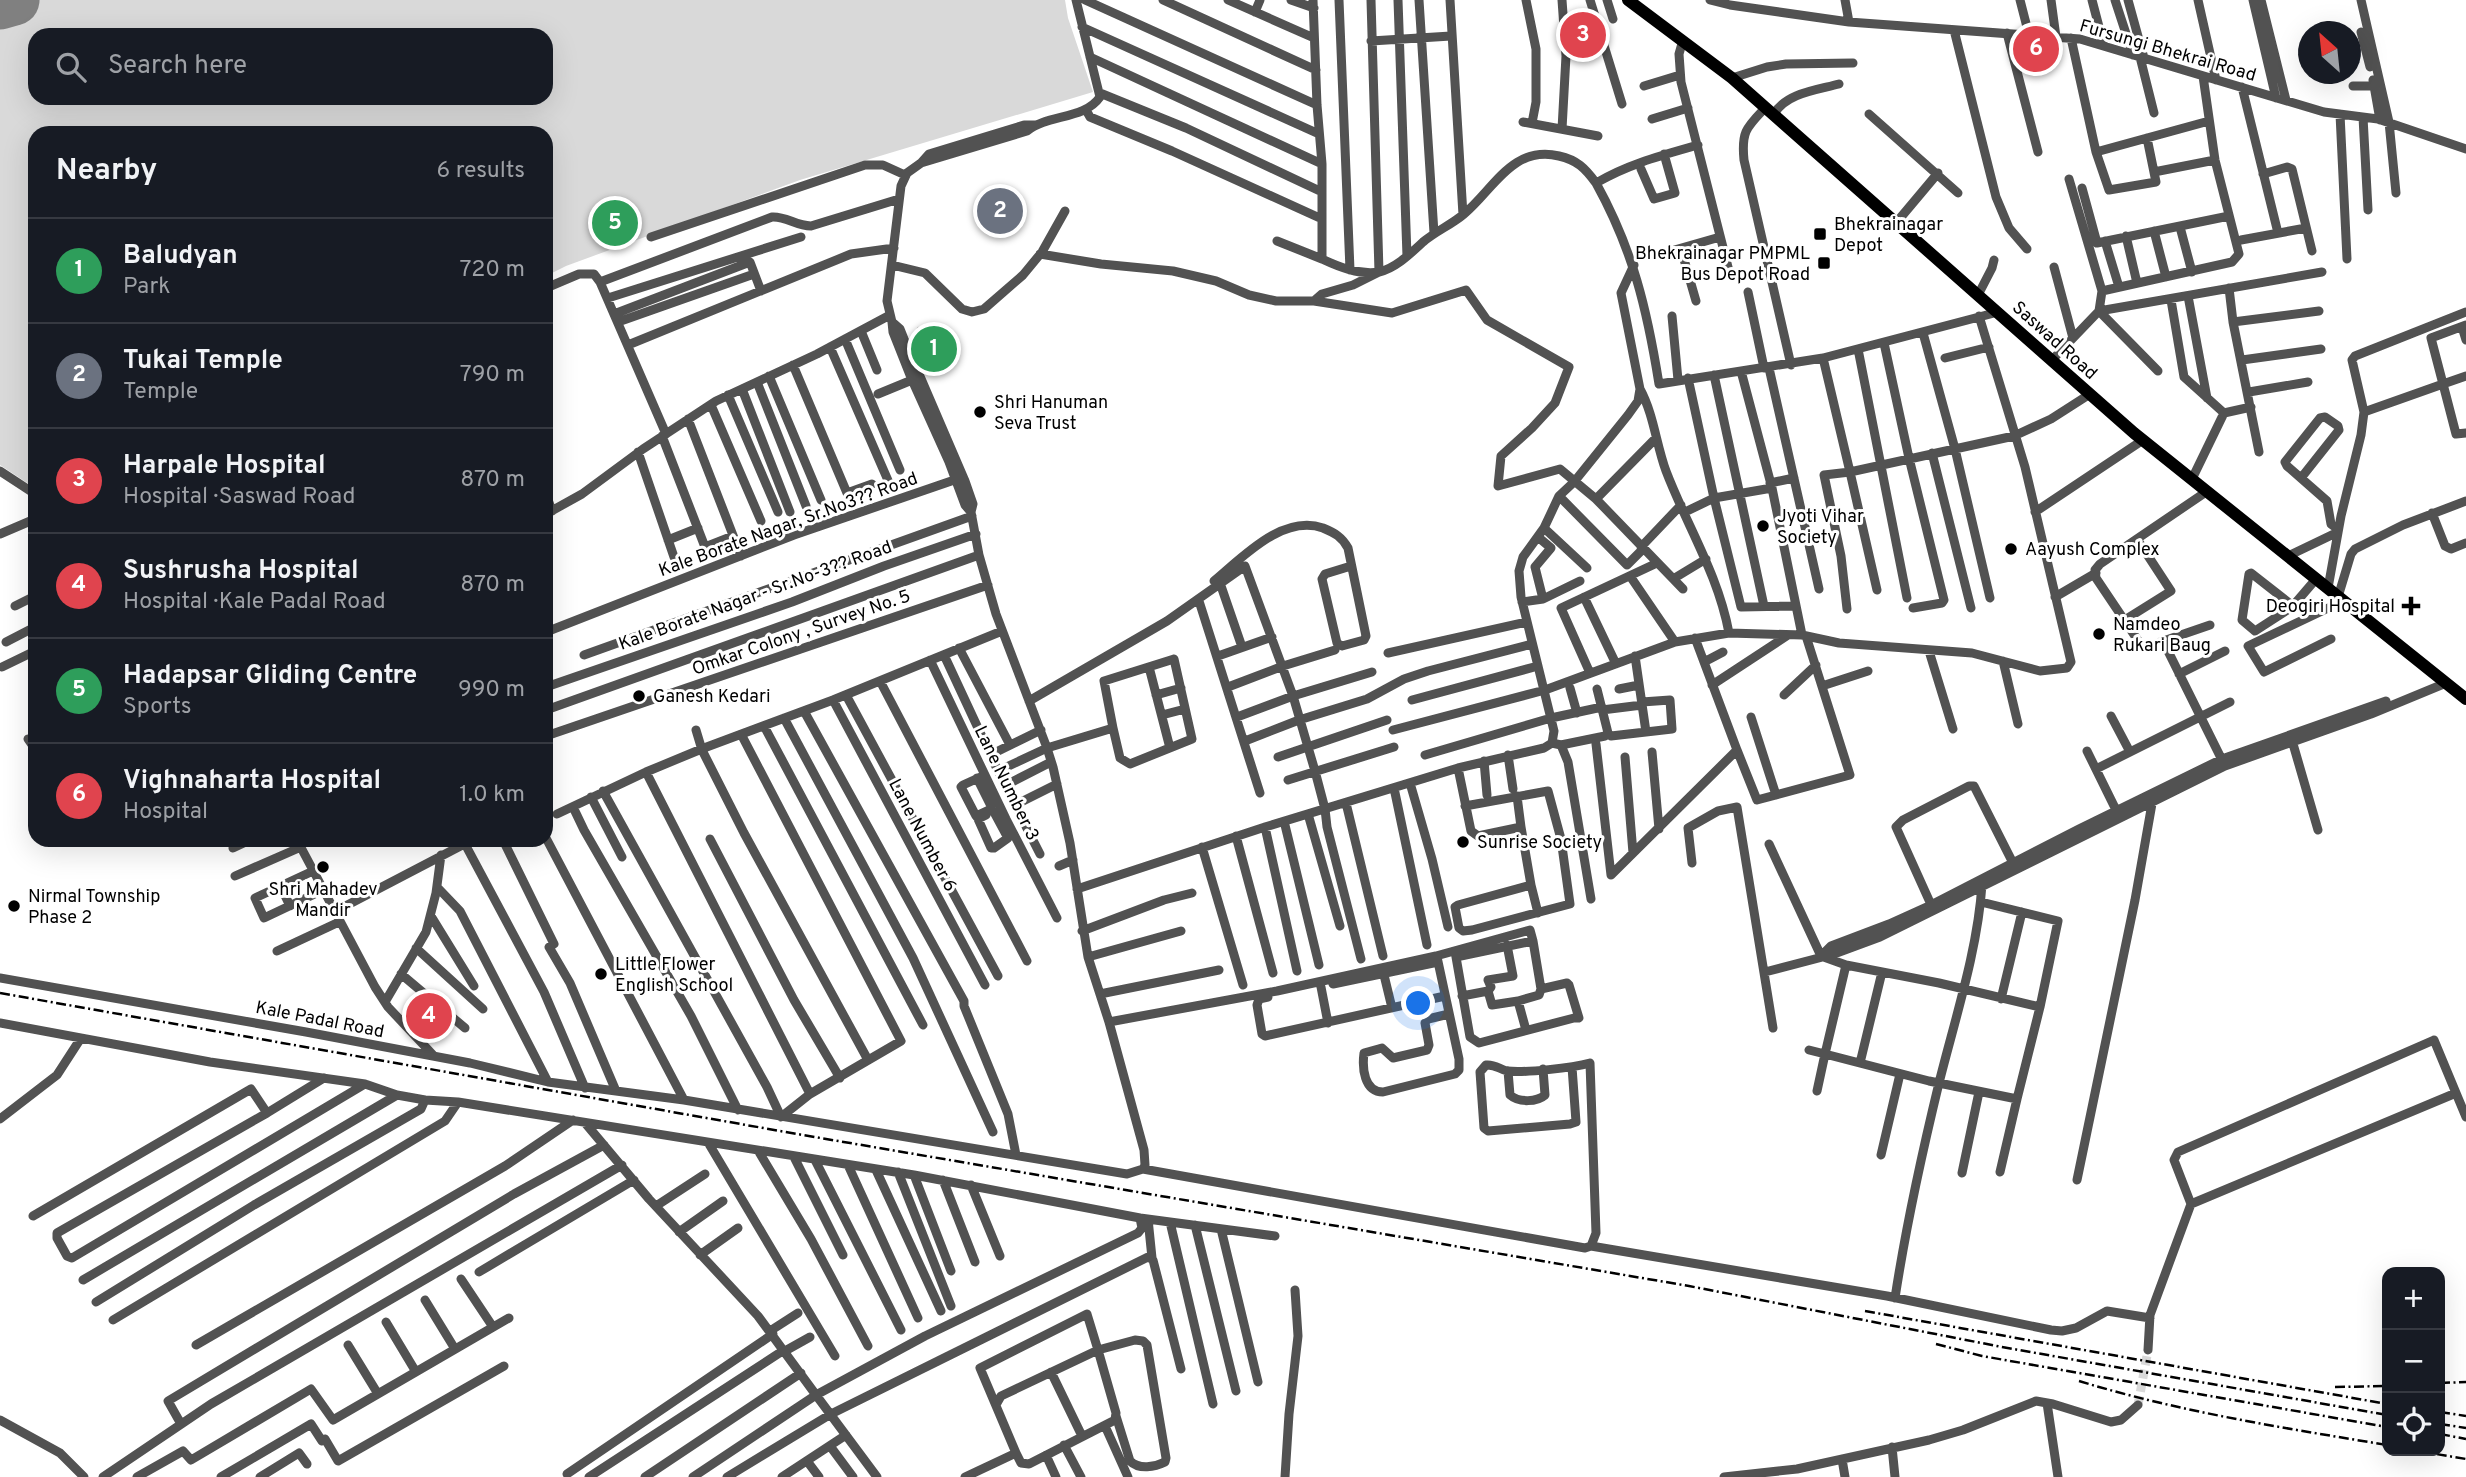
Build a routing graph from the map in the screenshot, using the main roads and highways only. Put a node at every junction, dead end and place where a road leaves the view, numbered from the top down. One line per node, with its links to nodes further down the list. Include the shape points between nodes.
1 (1630, 1): 2 (highway, Saswad Road, via 1732,78 2143,440)
2 (2466, 699)

